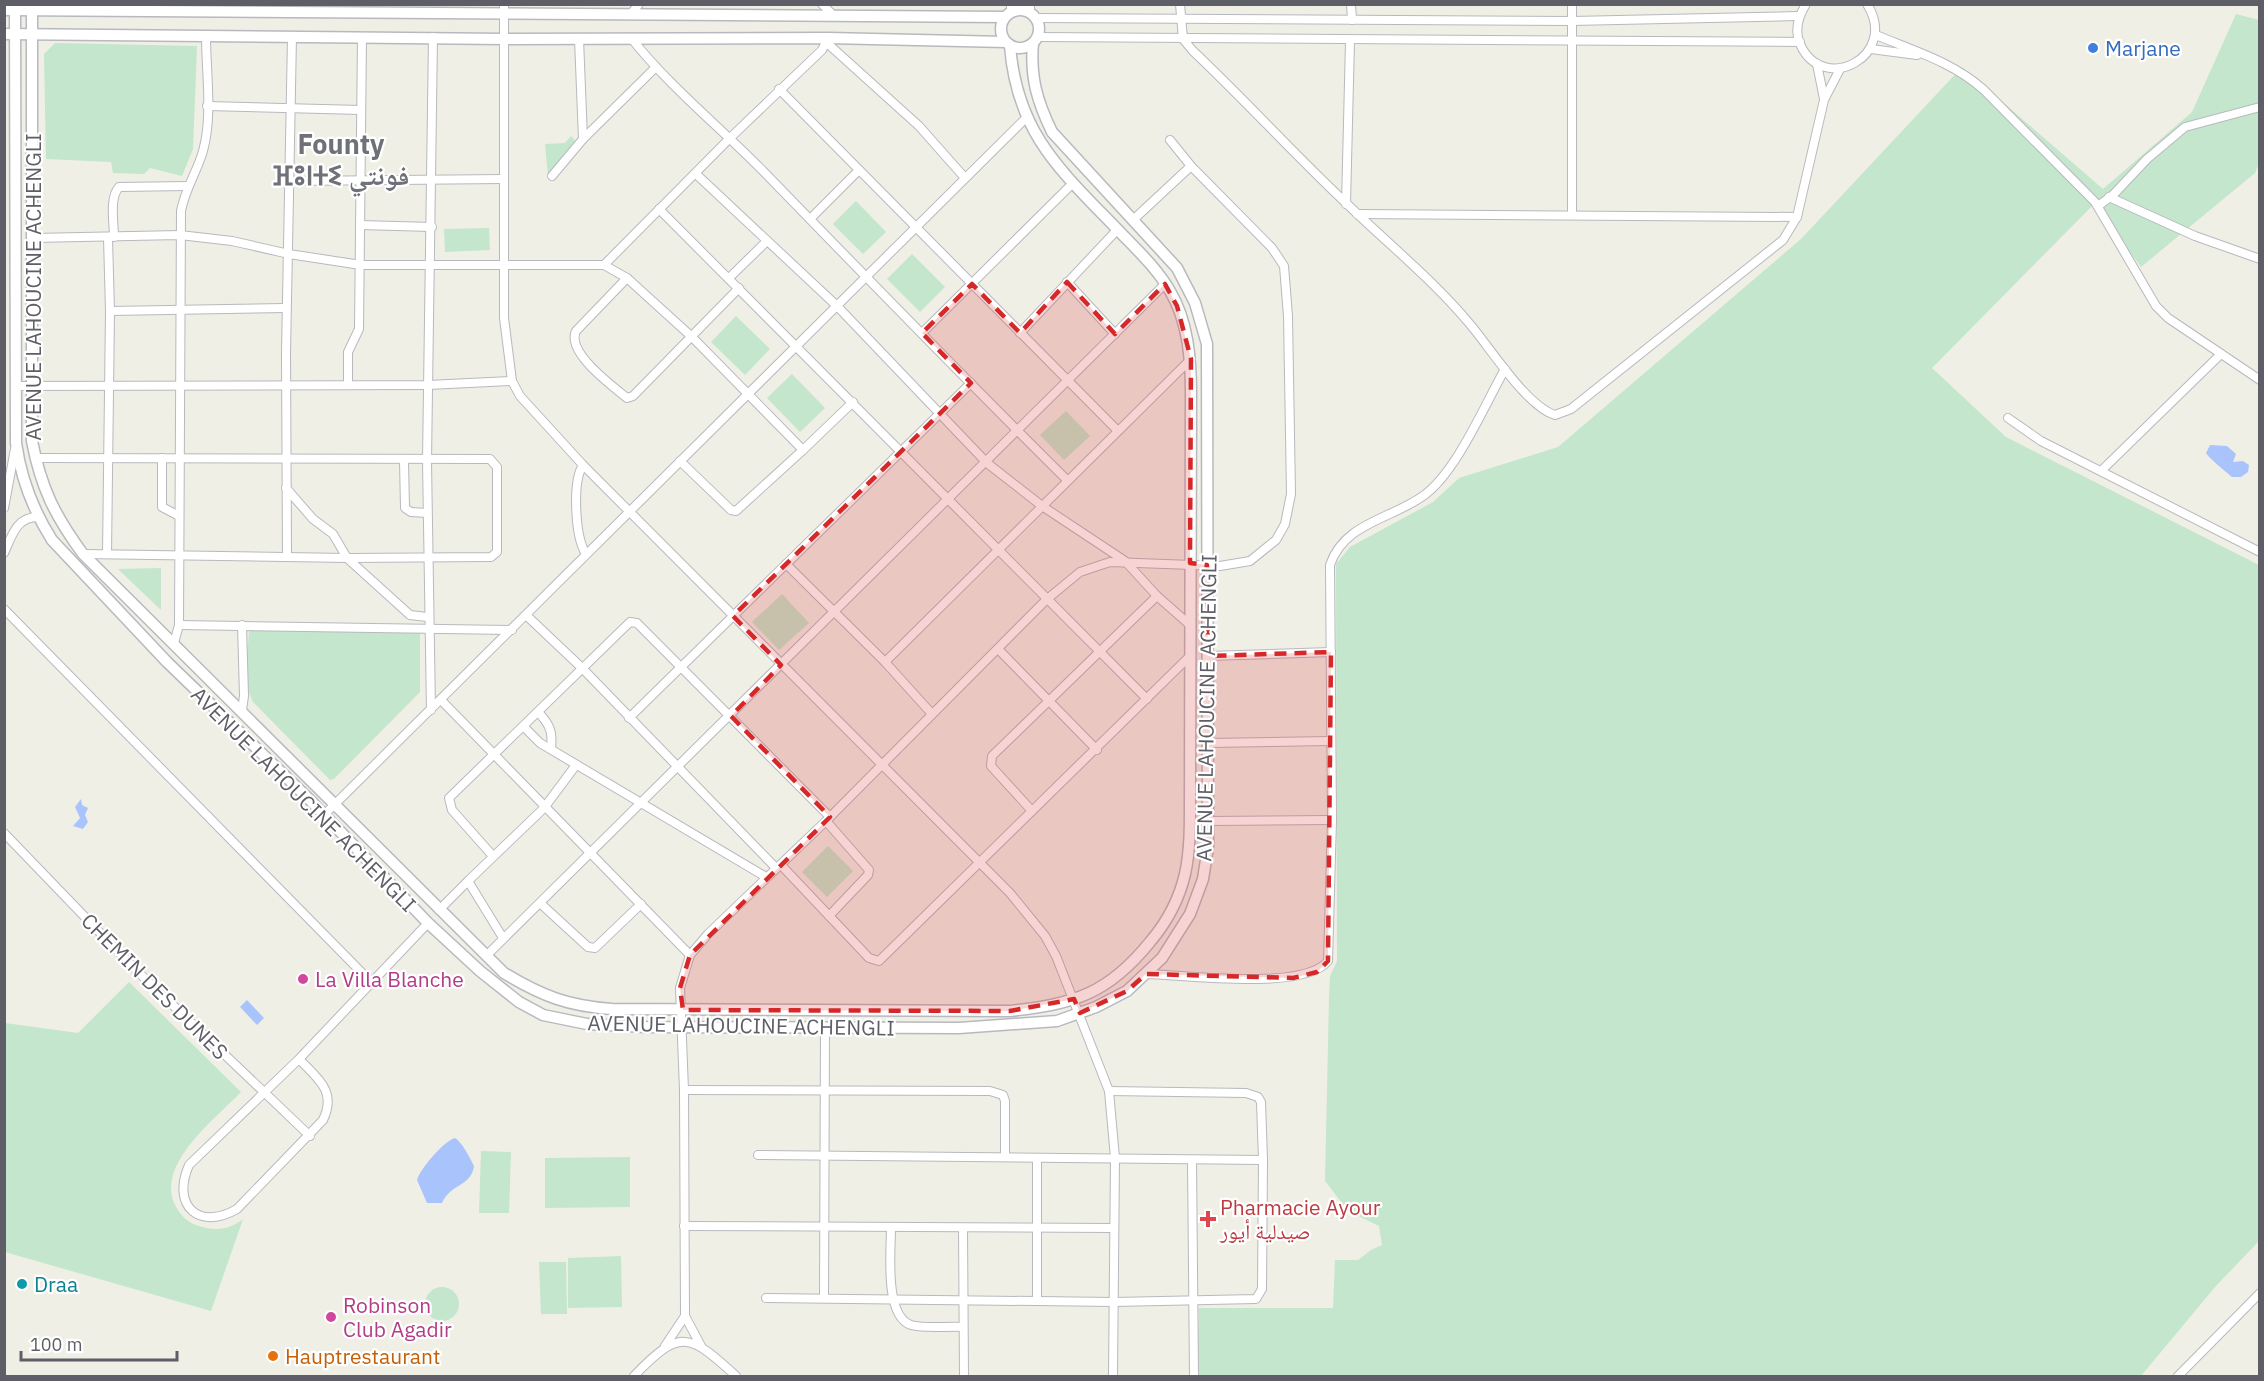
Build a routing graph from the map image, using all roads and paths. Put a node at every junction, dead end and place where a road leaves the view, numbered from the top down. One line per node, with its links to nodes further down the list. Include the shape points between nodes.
1 (639, 4): 14 (street)
2 (822, 4): 15 (street)
3 (1179, 4): 17 (street)
4 (1351, 4): 18 (street)
5 (1572, 4): 19 (street)
6 (1806, 4): 16 (street)
7 (1867, 4): 22 (street)
8 (32, 7): 9 (street); 10 (street); 21 (street, AVENUE LAHOUCINE ACHENGLI)
9 (12, 8): 20 (street, AVENUE LAHOUCINE ACHENGLI)
10 (229, 9): 11 (street)
11 (504, 9): 14 (street); 28 (street)
12 (1009, 11): 13 (street); 15 (street); 36 (street, via 1001,27)
13 (1032, 12): 17 (street); 32 (street, via 1039,27)
14 (630, 15): 15 (street)
15 (834, 16)
16 (1798, 16): 19 (street); 34 (street)
17 (1179, 20): 18 (street); 30 (street)
18 (1352, 20): 19 (street)
19 (1572, 21): 35 (street)
20 (10, 34): 21 (street); 112 (street, AVENUE LAHOUCINE ACHENGLI)
21 (33, 35): 23 (street); 77 (street, AVENUE LAHOUCINE ACHENGLI)
22 (1876, 35): 37 (street); 38 (street)
23 (206, 36): 24 (street); 44 (street)
24 (292, 36): 25 (street); 46 (street)
25 (362, 37): 26 (street); 47 (street)
26 (433, 37): 28 (street); 58 (street)
27 (631, 38): 29 (street); 31 (street); 40 (street)
28 (505, 39): 29 (street); 57 (street)
29 (579, 39): 50 (street)
30 (1183, 39): 32 (street); 33 (street); 64 (street)
31 (827, 40): 36 (street); 42 (street); 56 (street, via 919,126)
32 (1035, 40): 36 (street, via 1022,48); 71 (street, AVENUE LAHOUCINE ACHENGLI, via 1033,82 1052,132)
33 (1350, 41): 35 (street); 64 (street)
34 (1800, 42): 35 (street); 39 (street)
35 (1572, 43): 68 (street)
36 (1008, 44): 48 (street, AVENUE LAHOUCINE ACHENGLI, via 1017,95)
37 (1870, 49): 38 (street); 41 (street, via 1857,62)
38 (1930, 57): 65 (street, via 1947,62 1972,79)
39 (1817, 64): 41 (street); 43 (street)
40 (656, 66): 49 (street); 50 (street)
41 (1840, 69): 43 (street)
42 (779, 90): 49 (street); 53 (street)
43 (1824, 100): 69 (street)
44 (207, 106): 46 (street); 62 (street, via 203,151)
45 (2259, 107): 63 (street, via 2185,127)
46 (290, 109): 47 (street); 59 (street)
47 (362, 110): 60 (street)
48 (1026, 118): 56 (street); 61 (street, AVENUE LAHOUCINE ACHENGLI)
49 (730, 138): 54 (street); 70 (street)
50 (583, 139): 55 (street)
51 (1170, 140): 52 (street)
52 (1191, 166): 71 (street); 158 (street, via 1272,248 1284,266 1287,283 1291,494 1285,524 1276,540 1250,561)
53 (859, 170): 70 (street); 74 (street)
54 (696, 174): 66 (street); 79 (street)
55 (552, 177)
56 (965, 178): 74 (street)
57 (504, 180): 58 (street); 84 (street)
58 (431, 181): 60 (street); 73 (street)
59 (289, 182): 60 (street); 80 (street)
60 (361, 182): 72 (street)
61 (1072, 184): 75 (street, AVENUE LAHOUCINE ACHENGLI); 90 (street)
62 (187, 186): 76 (street); 78 (street, via 118,187)
63 (2109, 197): 65 (street); 81 (street, via 2195,236)
64 (1346, 204): 67 (street)
65 (2098, 206): 102 (street, via 2156,306)
66 (659, 209): 85 (street); 87 (street)
67 (1357, 214): 68 (street); 104 (street, via 1454,306)
68 (1572, 215): 69 (street)
69 (1797, 217): 104 (street, via 1777,245 1563,413 1555,415 1543,409)
70 (810, 219): 88 (street)
71 (1133, 220): 158 (street, AVENUE LAHOUCINE ACHENGLI, via 1177,268 1195,303 1207,344)
72 (360, 225): 73 (street); 82 (street)
73 (432, 227): 83 (street)
74 (916, 227): 88 (street); 90 (street)
75 (1117, 230): 89 (street); 91 (street, AVENUE LAHOUCINE ACHENGLI)
76 (180, 235): 78 (street); 80 (street, via 232,241); 94 (street)
77 (32, 238): 78 (street); 113 (street, AVENUE LAHOUCINE ACHENGLI)
78 (111, 238): 96 (street)
79 (767, 241): 87 (street); 93 (street)
80 (289, 254): 82 (street); 95 (street)
81 (2259, 259)
82 (361, 264): 83 (street); 109 (street, via 359,329 348,352)
83 (430, 265): 84 (street); 111 (street)
84 (504, 266): 85 (street); 107 (street, via 504,318)
85 (604, 266): 86 (street)
86 (627, 278): 100 (street); 100 (street, via 576,331 573,341 579,354 624,396 633,396)
87 (729, 278): 92 (street)
88 (865, 278): 93 (street); 97 (street)
89 (1067, 282): 98 (street); 99 (street)
90 (972, 284): 97 (street); 98 (street)
91 (1165, 284): 99 (street); 103 (street, AVENUE LAHOUCINE ACHENGLI, via 1177,306)
92 (740, 288): 100 (street); 101 (street)
93 (837, 306): 101 (street); 118 (street)
94 (180, 308): 95 (street); 96 (street); 115 (street)
95 (286, 308): 110 (street)
96 (110, 311): 114 (street)
97 (922, 333): 108 (street)
98 (1020, 333): 105 (street)
99 (1115, 334): 105 (street)
100 (692, 337): 116 (street)
101 (796, 346): 116 (street); 117 (street)
102 (2221, 354): 106 (street); 135 (street)
103 (1191, 359): 121 (street); 156 (street, AVENUE LAHOUCINE ACHENGLI)
104 (1504, 369): 174 (street, via 1443,479 1421,498 1343,541 1334,554 1330,565)
105 (1067, 380): 120 (street); 121 (street)
106 (2259, 380)
107 (512, 381): 111 (street); 134 (street, via 520,396)
108 (971, 383): 118 (street); 120 (street)
109 (348, 384): 110 (street); 111 (street)
110 (285, 385): 115 (street); 129 (street)
111 (428, 385): 131 (street)
112 (15, 386): 113 (street); 122 (street, AVENUE LAHOUCINE ACHENGLI)
113 (30, 386): 114 (street); 125 (street, AVENUE LAHOUCINE ACHENGLI)
114 (109, 386): 115 (street); 126 (street)
115 (182, 387): 128 (street)
116 (747, 395): 123 (street); 132 (street)
117 (853, 402): 123 (street); 124 (street)
118 (940, 414): 124 (street); 133 (street)
119 (2008, 418): 135 (street, via 2041,441)
120 (1017, 430): 133 (street); 136 (street)
121 (1117, 430): 136 (street)
122 (16, 443): 140 (street); 144 (street, AVENUE LAHOUCINE ACHENGLI, via 26,488)
123 (803, 450): 132 (street, via 736,511)
124 (902, 451): 138 (street); 157 (street)
125 (35, 458): 126 (street); 148 (street, AVENUE LAHOUCINE ACHENGLI, via 49,502)
126 (108, 458): 127 (street); 149 (street)
127 (162, 458): 128 (street); 143 (street, via 162,507)
128 (178, 458): 129 (street); 143 (street)
129 (288, 458): 130 (street); 137 (street)
130 (404, 461): 131 (street); 142 (street, via 405,508)
131 (427, 461): 142 (street); 154 (street, via 490,459 497,467 495,555)
132 (680, 462): 141 (street)
133 (987, 463): 138 (street); 139 (street)
134 (583, 465): 141 (street); 150 (street, via 577,480 578,534)
135 (2102, 470): 146 (street)
136 (1068, 480): 139 (street)
137 (286, 488): 152 (street); 153 (street, via 313,519 333,534)
138 (949, 501): 145 (street); 162 (street)
139 (1042, 506): 145 (street); 155 (street)
140 (4, 508)
141 (630, 511): 150 (street); 164 (street)
142 (427, 513): 154 (street)
143 (179, 516): 151 (street)
144 (38, 517): 147 (street, via 19,524); 203 (street, AVENUE LAHOUCINE ACHENGLI, via 52,540 159,654)
145 (998, 551): 160 (street); 177 (street)
146 (2259, 552)
147 (4, 553)
148 (83, 554): 149 (street); 171 (street, AVENUE LAHOUCINE ACHENGLI)
149 (107, 554): 151 (street)
150 (586, 554): 163 (street)
151 (180, 556): 152 (street); 166 (street)
152 (287, 556): 153 (street)
153 (347, 558): 154 (street); 165 (street, via 410,615)
154 (427, 559): 165 (street)
155 (1125, 561): 156 (street); 159 (street); 160 (street, via 1095,565 1080,572)
156 (1190, 563): 158 (street); 168 (street, AVENUE LAHOUCINE ACHENGLI)
157 (786, 564): 162 (street); 164 (street)
158 (1207, 565): 176 (street, AVENUE LAHOUCINE ACHENGLI)
159 (1157, 596): 168 (street); 173 (street)
160 (1046, 600): 172 (street); 173 (street)
161 (4, 609): 223 (street)
162 (835, 613): 177 (street); 178 (street)
163 (526, 615): 170 (street); 180 (street)
164 (733, 616): 178 (street); 179 (street)
165 (428, 617): 169 (street)
166 (179, 625): 167 (street); 171 (street)
167 (242, 625): 169 (street); 184 (street)
168 (1190, 625): 175 (street, AVENUE LAHOUCINE ACHENGLI)
169 (428, 627): 170 (street); 185 (street)
170 (512, 630): 182 (street)
171 (174, 643): 184 (street, AVENUE LAHOUCINE ACHENGLI)
172 (999, 650): 183 (street); 187 (street)
173 (1099, 652): 181 (street); 183 (street)
174 (1331, 652): 176 (street); 191 (street)
175 (1191, 655): 181 (street); 224 (street, AVENUE LAHOUCINE ACHENGLI, via 1189,852 1180,891 1164,925 1131,966 1104,986)
176 (1208, 656): 192 (street, AVENUE LAHOUCINE ACHENGLI)
177 (885, 662): 187 (street)
178 (781, 665): 188 (street); 197 (street)
179 (681, 667): 180 (street, via 633,622 626,624); 188 (street); 189 (street)
180 (582, 668): 186 (street); 189 (street)
181 (1147, 699): 194 (street)
182 (441, 700): 185 (street); 195 (street)
183 (1048, 701): 194 (street); 202 (street, via 990,760 991,766)
184 (242, 710): 199 (street, AVENUE LAHOUCINE ACHENGLI)
185 (431, 710): 199 (street)
186 (538, 712): 190 (street); 193 (street, via 553,733)
187 (932, 714): 197 (street)
188 (731, 716): 198 (street); 204 (street)
189 (629, 718): 198 (street)
190 (524, 727): 193 (street); 195 (street)
191 (1331, 741): 192 (street); 205 (street)
192 (1209, 743): 206 (street, AVENUE LAHOUCINE ACHENGLI)
193 (551, 749): 196 (street)
194 (1097, 750): 202 (street)
195 (493, 756): 201 (street); 209 (street, via 454,792 448,804)
196 (576, 765): 200 (street); 201 (street)
197 (882, 765): 204 (street); 210 (street)
198 (678, 769): 200 (street); 211 (street)
199 (335, 804): 203 (street); 216 (street, AVENUE LAHOUCINE ACHENGLI)
200 (641, 804): 208 (street); 212 (street)
201 (544, 808): 208 (street); 209 (street)
202 (1032, 811): 210 (street)
203 (324, 815): 218 (street, AVENUE LAHOUCINE ACHENGLI)
204 (828, 819): 211 (street); 217 (street, via 869,870)
205 (1332, 820): 206 (street); 222 (street, via 1330,951 1322,968 1301,976 1263,979)
206 (1209, 821): 222 (street, AVENUE LAHOUCINE ACHENGLI, via 1203,879 1190,914 1172,944)
207 (4, 832): 233 (street, CHEMIN DES DUNES, via 137,971)
208 (591, 854): 214 (street); 215 (street)
209 (492, 855): 213 (street)
210 (980, 863): 217 (street, via 879,961 869,958); 224 (street, via 1045,936)
211 (778, 866): 212 (street); 217 (street)
212 (766, 877): 220 (street)
213 (468, 881): 216 (street); 219 (street)
214 (540, 903): 215 (street, via 588,947 595,948); 219 (street)
215 (641, 904): 220 (street)
216 (439, 910): 221 (street, AVENUE LAHOUCINE ACHENGLI)
217 (829, 916)
218 (428, 924): 223 (street); 227 (street, AVENUE LAHOUCINE ACHENGLI, via 519,1002 543,1015 587,1024)
219 (503, 938): 221 (street)
220 (690, 955): 225 (street, via 680,988)
221 (486, 956): 225 (street, AVENUE LAHOUCINE ACHENGLI, via 504,973 552,1000 584,1008)
222 (1146, 974): 226 (street, AVENUE LAHOUCINE ACHENGLI, via 1127,991)
223 (370, 982): 229 (street)
224 (1074, 999): 225 (street, AVENUE LAHOUCINE ACHENGLI, via 1052,1007 1010,1011); 226 (street)
225 (683, 1010): 227 (street)
226 (1080, 1013): 228 (street, AVENUE LAHOUCINE ACHENGLI, via 1035,1024); 231 (street)
227 (683, 1027): 228 (street, AVENUE LAHOUCINE ACHENGLI); 230 (street)
228 (825, 1028): 232 (street)
229 (299, 1059): 233 (street); 234 (street, via 328,1096 329,1107)
230 (684, 1090): 232 (street); 242 (street)
231 (1109, 1091): 239 (street); 241 (street, via 1254,1094 1261,1102)
232 (826, 1092): 236 (street, via 997,1092 1005,1101); 237 (street)
233 (264, 1095): 234 (street, CHEMIN DES DUNES); 234 (street, via 189,1165 184,1176 184,1196 196,1214 210,1219 237,1209)
234 (310, 1136)
235 (758, 1155): 237 (street)
236 (1005, 1157): 237 (street); 238 (street)
237 (824, 1158): 243 (street)
238 (1037, 1158): 239 (street); 246 (street)
239 (1115, 1158): 240 (street); 247 (street)
240 (1192, 1160): 241 (street); 253 (street)
241 (1263, 1160): 253 (street, via 1261,1295 1249,1300)
242 (684, 1226): 243 (street); 256 (street)
243 (825, 1227): 244 (street); 250 (street)
244 (891, 1228): 245 (street); 251 (street)
245 (963, 1228): 246 (street); 254 (street)
246 (1036, 1228): 247 (street); 252 (street)
247 (1114, 1228): 255 (street)
248 (2259, 1293): 265 (street)
249 (766, 1298): 250 (street)
250 (824, 1298): 251 (street)
251 (892, 1300): 254 (street); 257 (street, via 903,1320 911,1325)
252 (1037, 1300): 254 (street); 255 (street)
253 (1192, 1300): 255 (street); 264 (street)
254 (963, 1301): 257 (street)
255 (1114, 1302): 263 (street)
256 (685, 1316): 258 (street); 259 (street)
257 (963, 1327): 262 (street)
258 (701, 1346): 259 (street, via 683,1342); 261 (street)
259 (664, 1347): 260 (street)
260 (634, 1377)
261 (736, 1377)
262 (964, 1377)
263 (1113, 1377)
264 (1194, 1377)
265 (2178, 1377)

